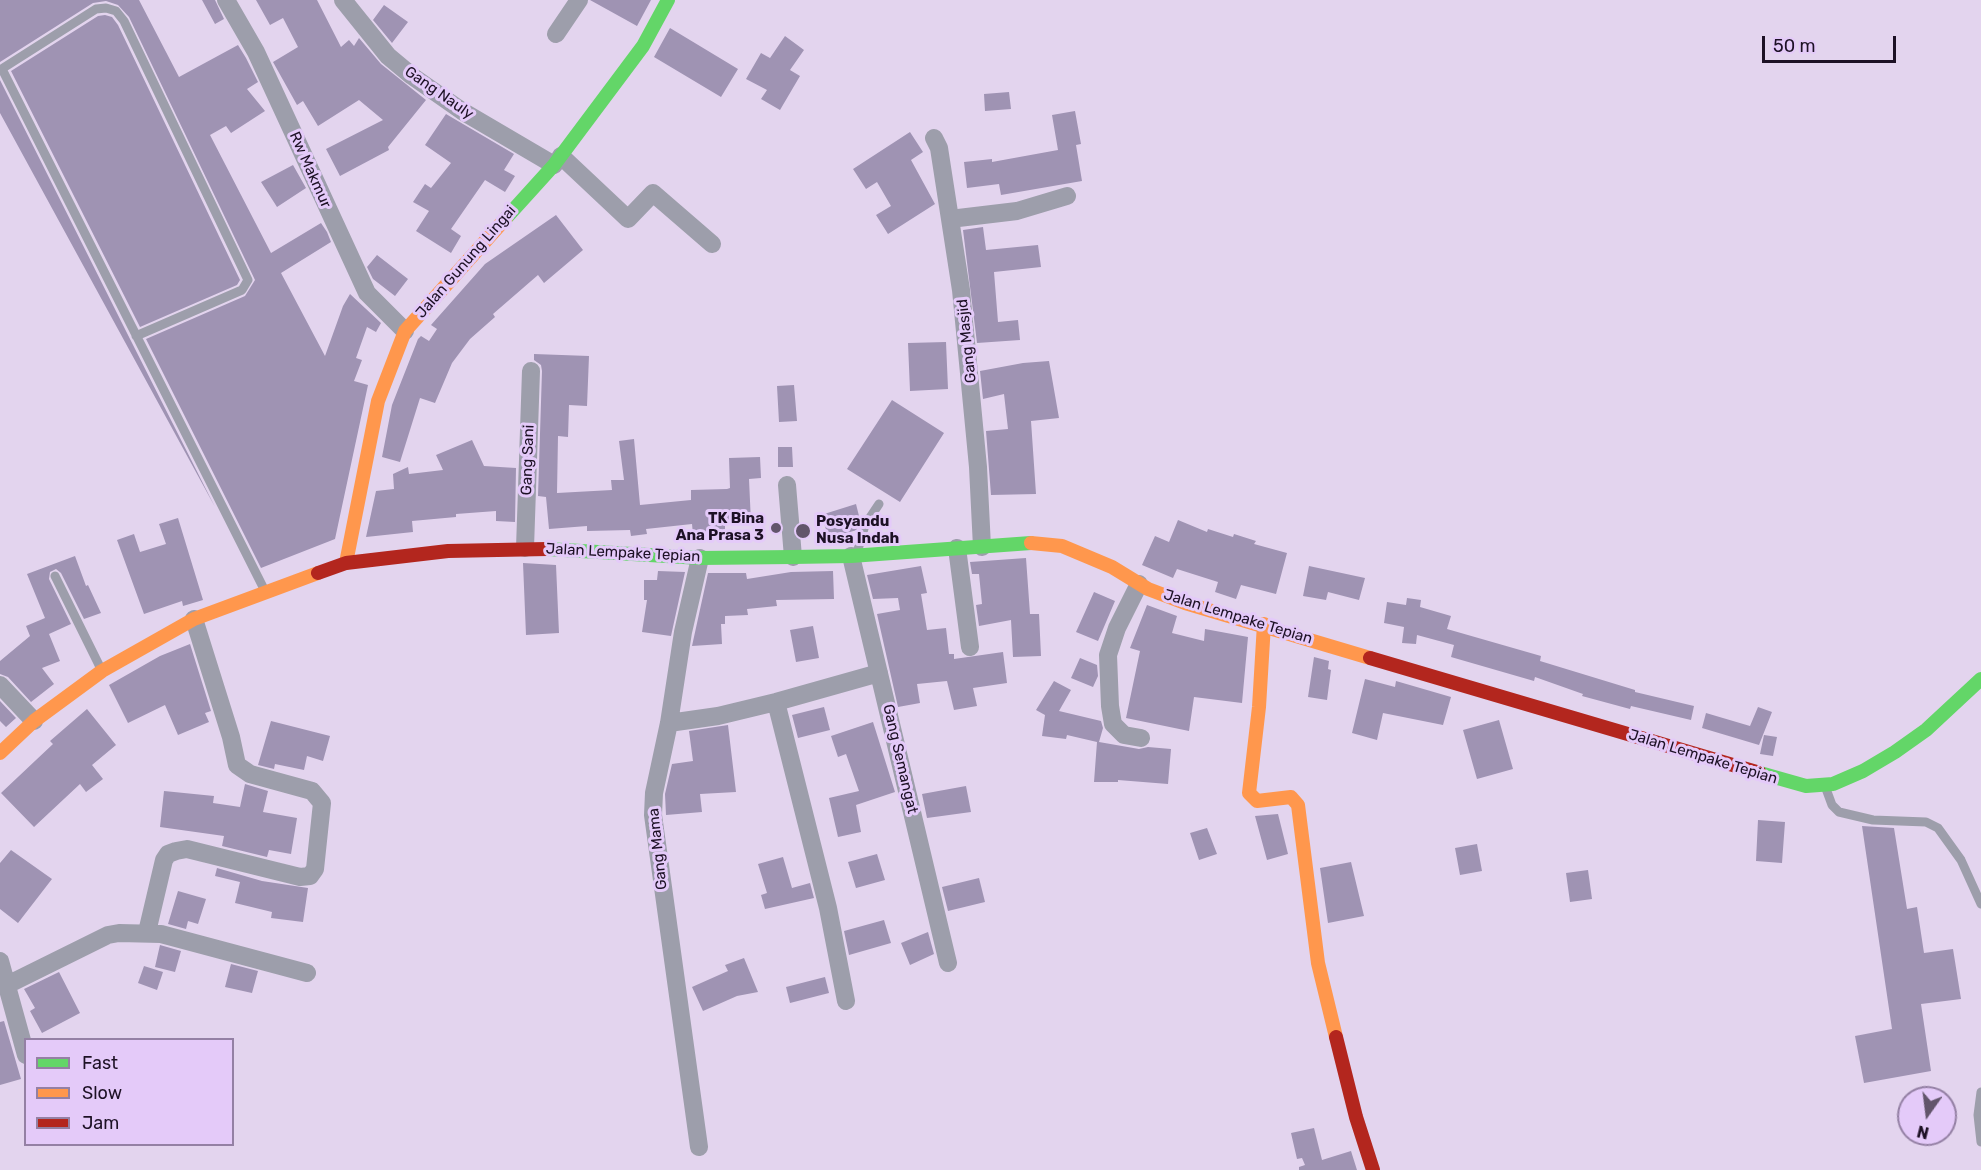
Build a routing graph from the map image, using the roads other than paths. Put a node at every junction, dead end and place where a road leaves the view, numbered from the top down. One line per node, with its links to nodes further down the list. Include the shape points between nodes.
1 (226, 0): 12 (street, Rw Makmur, via 256,52 367,293)
2 (342, 0): 8 (street, Gang Nauly, via 388,56 412,76 462,111)
3 (579, 0): 5 (street)
4 (668, 0): 8 (street, Jalan Gunung Lingai, via 643,46)
5 (556, 34)
6 (1, 70): 13 (lane); 13 (lane, via 96,9 116,11 124,21 248,280 242,290)
7 (934, 138): 10 (street, Gang Masjid)
8 (558, 161): 11 (street, Gang Nauly, via 628,219 653,193); 12 (street, Jalan Gunung Lingai)
9 (1067, 196): 10 (street, via 1017,211)
10 (950, 219): 17 (street, Gang Masjid, via 971,384)
11 (712, 244)
12 (405, 331): 23 (street, Jalan Gunung Lingai, via 378,401)
13 (136, 336): 26 (lane)
14 (531, 371): 18 (street, Gang Sani)
15 (787, 485): 21 (street)
16 (879, 504): 20 (lane, via 865,525)
17 (982, 547): 19 (street, Jalan Lempake Tepian); 25 (street, Jalan Lempake Tepian, via 1025,543 1062,546 1112,567)
18 (525, 548): 22 (street, Jalan Lempake Tepian); 23 (street, Jalan Lempake Tepian, via 448,551)
19 (957, 548): 20 (street, Jalan Lempake Tepian); 29 (street)
20 (854, 556): 21 (street, Jalan Lempake Tepian); 31 (street, Gang Semangat)
21 (794, 557): 22 (street, Jalan Lempake Tepian)
22 (700, 558): 36 (street, Gang Mama, via 683,632)
23 (346, 563): 26 (street, Jalan Lempake Tepian)
24 (55, 576): 30 (lane)
25 (1138, 584): 28 (street, Jalan Lempake Tepian, via 1185,603); 37 (street, via 1108,655 1113,724 1124,735)
26 (266, 593): 27 (street, Jalan Lempake Tepian)
27 (194, 619): 30 (street, Jalan Lempake Tepian); 41 (street, via 237,765 250,774 312,791 322,803 315,869 310,876 300,877 187,849 176,851 164,860)
28 (1264, 624): 39 (street, Jalan Lempake Tepian, via 1782,781); 51 (street, via 1249,794 1257,801 1284,796 1294,800 1300,813 1318,963)
29 (970, 647)
30 (102, 671): 35 (street, Jalan Lempake Tepian)
31 (879, 673): 34 (street); 43 (street, Gang Semangat)
32 (1981, 679): 39 (street, Jalan Lempake Tepian, via 1926,730 1895,752 1863,771)
33 (0, 685): 35 (street)
34 (776, 702): 36 (street); 46 (street, via 828,908)
35 (34, 721): 38 (street, Jalan Lempake Tepian)
36 (669, 723): 50 (street, Gang Mama, via 654,793 654,832)
37 (1141, 738)
38 (0, 753)
39 (1825, 785): 40 (lane, via 1839,812 1873,820 1926,822 1938,828 1960,860)
40 (1981, 904)
41 (147, 932): 44 (street); 45 (street, via 108,935)
42 (0, 961): 45 (street)
43 (948, 963)
44 (308, 973)
45 (7, 985): 47 (street)
46 (846, 1001)
47 (24, 1048)
48 (1981, 1092): 49 (lane)
49 (1981, 1142)
50 (699, 1147)
51 (1373, 1170)

